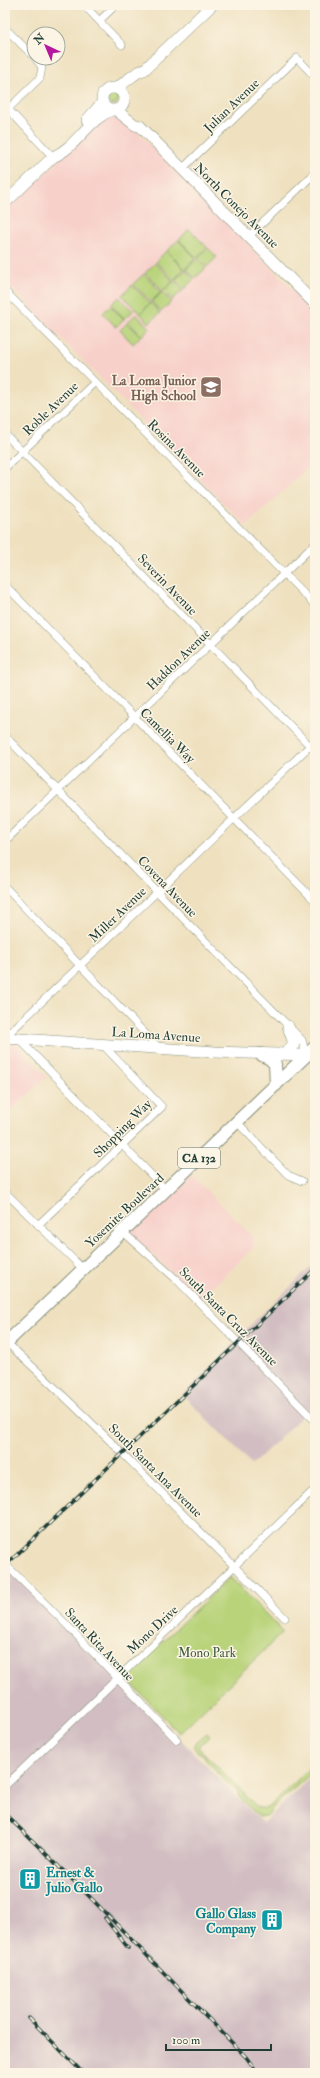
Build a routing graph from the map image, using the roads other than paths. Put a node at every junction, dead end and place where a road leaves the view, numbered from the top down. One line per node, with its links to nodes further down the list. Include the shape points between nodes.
1 (84, 5): 4 (street)
2 (116, 5): 4 (street)
3 (212, 5): 10 (street, via 144,70 129,80)
4 (99, 21): 6 (street)
5 (5, 28): 7 (street)
6 (122, 45)
7 (26, 50)
8 (41, 66): 12 (street, via 40,78)
9 (315, 77): 16 (street, Julian Avenue, via 297,58)
10 (121, 95): 11 (street, via 109,89 104,93); 13 (street, via 122,106); 14 (street, North Conejo Avenue)
11 (103, 102): 13 (street, via 105,107); 15 (street, via 56,148)
12 (6, 110): 15 (street)
13 (114, 110): 14 (street, North Conejo Avenue); 15 (street, via 95,121 61,154)
14 (140, 126): 16 (street, North Conejo Avenue)
15 (53, 157): 18 (street)
16 (182, 169): 19 (street, North Conejo Avenue)
17 (315, 173): 19 (street)
18 (5, 203)
19 (248, 237): 21 (street, North Conejo Avenue)
20 (5, 290): 22 (street, Rosina Avenue)
21 (315, 304)
22 (95, 382): 24 (street, Roble Avenue); 27 (street, Rosina Avenue)
23 (5, 434): 24 (street, Severin Avenue)
24 (22, 452): 25 (street, Roble Avenue); 30 (street, Severin Avenue)
25 (5, 468)
26 (315, 544): 27 (street, Haddon Avenue)
27 (284, 574): 29 (street, Rosina Avenue); 30 (street, Haddon Avenue)
28 (5, 585): 31 (street, Camellia Way)
29 (315, 605)
30 (210, 644): 31 (street, Haddon Avenue); 33 (street, Severin Avenue)
31 (134, 717): 34 (street, Haddon Avenue); 35 (street, Camellia Way)
32 (5, 736): 34 (street, Covena Avenue)
33 (313, 746): 35 (street, Miller Avenue)
34 (58, 791): 36 (street, Haddon Avenue); 38 (street, Covena Avenue)
35 (235, 818): 38 (street, Miller Avenue); 39 (street, Camellia Way)
36 (5, 841)
37 (5, 887): 40 (street)
38 (158, 892): 40 (street, Miller Avenue); 41 (street, Covena Avenue)
39 (315, 901)
40 (81, 966): 42 (street, Miller Avenue); 45 (street)
41 (288, 1026): 46 (street, Covena Avenue); 48 (street, via 294,1043)
42 (5, 1038): 43 (street, La Loma Avenue)
43 (19, 1039): 44 (street, La Loma Avenue); 51 (street)
44 (103, 1045): 45 (street, La Loma Avenue); 51 (street, Shopping Way, via 162,1107)
45 (159, 1048): 47 (street, La Loma Avenue)
46 (311, 1051): 48 (street, La Loma Avenue); 49 (main road, Yosemite Boulevard / CA 132)
47 (260, 1054): 48 (street, La Loma Avenue); 49 (main road, via 275,1064)
48 (280, 1055)
49 (276, 1085): 50 (main road, Yosemite Boulevard / CA 132)
50 (237, 1122): 52 (street, via 288,1175); 53 (main road, Yosemite Boulevard / CA 132)
51 (123, 1146): 53 (street); 55 (street, Shopping Way)
52 (302, 1181)
53 (166, 1190): 56 (main road, Yosemite Boulevard / CA 132)
54 (5, 1192): 55 (street)
55 (38, 1225): 57 (street)
56 (122, 1231): 57 (main road, Yosemite Boulevard / CA 132); 59 (street, South Santa Cruz Avenue, via 176,1279)
57 (82, 1268): 58 (main road, Yosemite Boulevard / CA 132)
58 (6, 1342): 62 (street, South Santa Ana Avenue, via 26,1358 120,1450)
59 (315, 1421)
60 (315, 1489): 62 (street, Mono Drive)
61 (5, 1564): 64 (street, Santa Rita Avenue, via 62,1620)
62 (234, 1566): 63 (street, South Santa Ana Avenue); 64 (street, Mono Drive)
63 (285, 1618)
64 (116, 1679): 65 (street, Santa Rita Avenue); 66 (street, Mono Drive)
65 (176, 1740)
66 (5, 1786)

